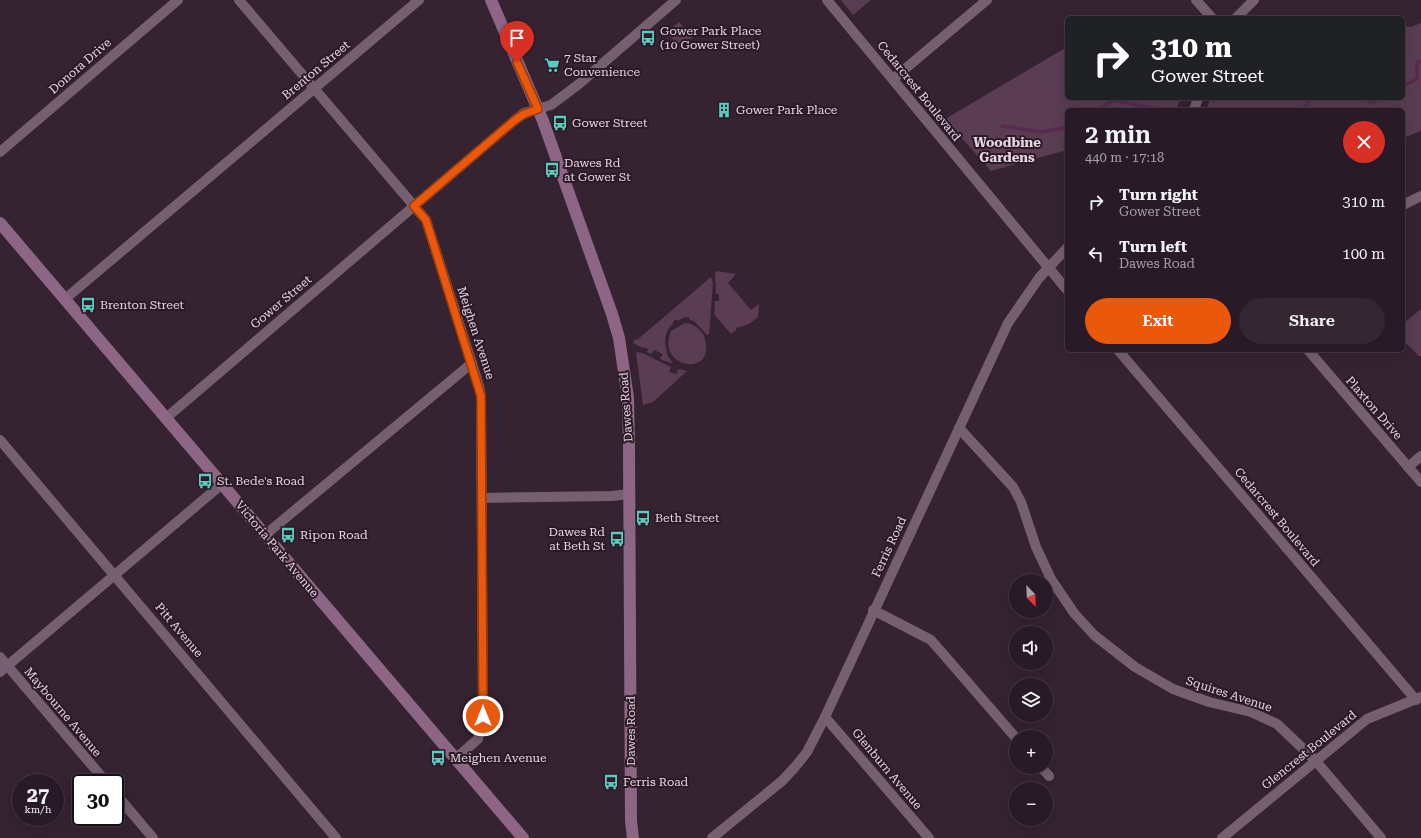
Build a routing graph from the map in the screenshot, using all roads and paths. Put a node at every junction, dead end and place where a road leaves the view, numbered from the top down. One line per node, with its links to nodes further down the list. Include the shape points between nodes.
1 (178, 0): 15 (street, Donora Drive)
2 (238, 0): 13 (street, Meighen Avenue)
3 (419, 0): 13 (street, Brenton Street)
4 (491, 0): 14 (street, Dawes Road)
5 (676, 0): 14 (street, Gower Street, via 578,84 551,105)
6 (828, 0): 12 (street, Cedarcrest Boulevard)
7 (987, 0): 12 (street)
8 (1196, 0): 10 (street)
9 (1254, 0): 11 (street)
10 (1210, 16)
11 (1238, 16)
12 (893, 79): 21 (street, Cedarcrest Boulevard)
13 (314, 88): 18 (street, Meighen Avenue); 23 (street, Brenton Street)
14 (538, 109): 18 (street, Gower Street, via 515,120); 34 (street, Dawes Road, via 596,266 619,338 628,398)
15 (0, 152)
16 (1421, 196): 17 (street)
17 (1405, 204)
18 (414, 206): 26 (street, Meighen Avenue, via 426,220); 27 (street, Gower Street)
19 (0, 223): 23 (street, Victoria Park Avenue)
20 (1065, 250): 21 (street, Ferris Road)
21 (1048, 267): 22 (street, Cedarcrest Boulevard); 28 (street, Ferris Road, via 1008,323)
22 (1065, 288)
23 (65, 299): 27 (street, Victoria Park Avenue)
24 (1120, 352): 41 (street, Cedarcrest Boulevard)
25 (1310, 352): 31 (street, Plaxton Drive)
26 (472, 364): 35 (street, Meighen Avenue, via 481,396); 36 (street)
27 (166, 418): 33 (street, Victoria Park Avenue)
28 (959, 428): 38 (street, Ferris Road); 45 (street, Squires Avenue, via 1013,487 1051,579 1074,613 1094,635 1135,667 1174,689 1273,721 1286,730)
29 (0, 440): 37 (street, Pitt Avenue)
30 (1421, 456): 31 (street)
31 (1408, 467): 32 (street, Plaxton Drive)
32 (1421, 482)
33 (222, 484): 36 (street, Victoria Park Avenue); 37 (street)
34 (629, 494): 35 (street); 51 (street, Dawes Road)
35 (482, 498): 44 (street, Meighen Avenue, via 483,716 478,739)
36 (265, 535): 44 (street, Victoria Park Avenue)
37 (114, 574): 40 (street); 49 (street, Pitt Avenue)
38 (873, 610): 42 (street, Ferris Road); 43 (street, via 931,640)
39 (0, 657): 40 (street, Maybourne Avenue)
40 (4, 669): 46 (street, Maybourne Avenue)
41 (1419, 699): 45 (street, Glencrest Boulevard, via 1367,719)
42 (825, 717): 52 (street, Ferris Road, via 807,752 782,781); 53 (street, Glenburn Avenue)
43 (1009, 730)
44 (455, 758): 50 (street, Victoria Park Avenue)
45 (1315, 760): 54 (street, Glencrest Boulevard); 55 (street, Squires Avenue)
46 (99, 774)
47 (124, 804): 48 (street)
48 (153, 838)
49 (336, 838)
50 (523, 838)
51 (633, 838)
52 (712, 838)
53 (929, 838)
54 (1222, 838)
55 (1381, 838)

